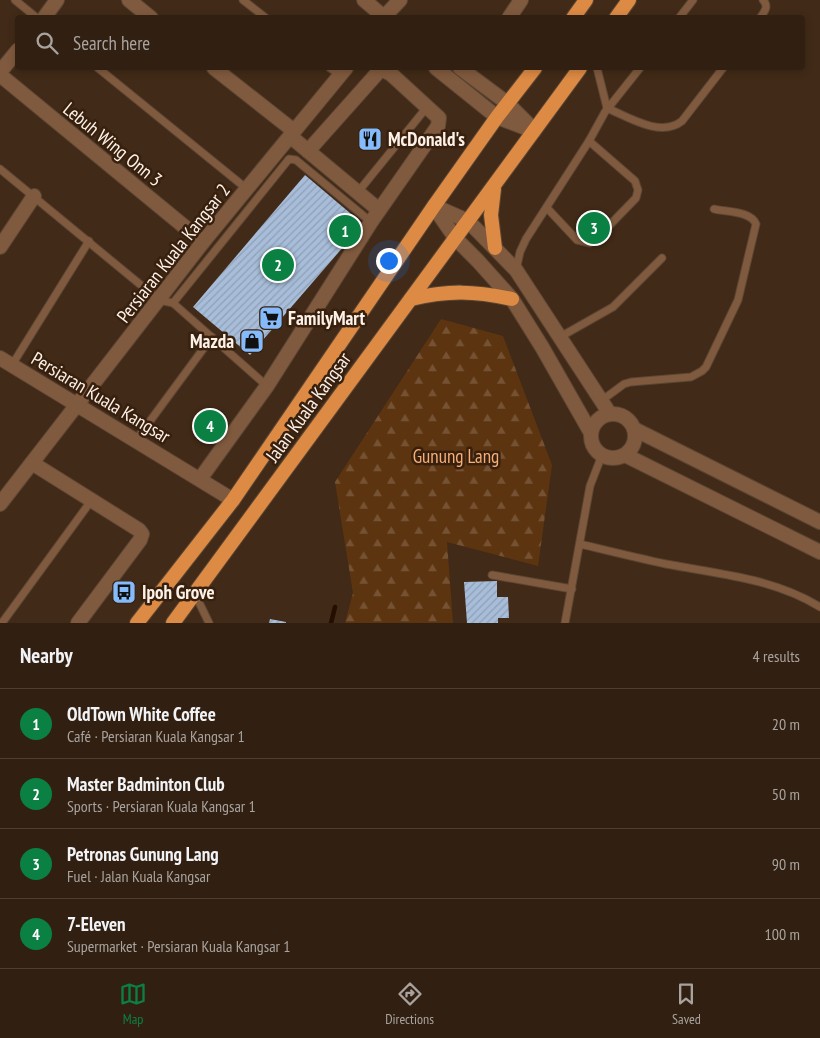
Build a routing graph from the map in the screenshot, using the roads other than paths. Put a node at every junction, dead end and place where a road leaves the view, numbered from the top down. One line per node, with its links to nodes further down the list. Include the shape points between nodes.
1 (15, 0): 12 (lane)
2 (57, 0): 13 (street)
3 (129, 0): 14 (street)
4 (243, 0): 15 (lane)
5 (364, 0): 16 (street)
6 (400, 0): 17 (street)
7 (521, 0): 18 (street)
8 (586, 0): 19 (highway)
9 (629, 0): 20 (highway)
10 (693, 0): 21 (lane)
11 (763, 0): 22 (lane, via 766,10)
12 (33, 15)
13 (46, 15)
14 (147, 15)
15 (262, 15)
16 (382, 15)
17 (386, 15)
18 (510, 15)
19 (575, 15)
20 (618, 15)
21 (681, 15)
22 (762, 15)
23 (15, 54): 36 (street)
24 (100, 70): 48 (lane)
25 (216, 70): 43 (street)
26 (338, 70): 43 (street, Persiaran Kuala Kangsar 2)
27 (378, 70): 45 (street)
28 (385, 70): 39 (street)
29 (438, 70): 41 (street)
30 (463, 70): 38 (street)
31 (533, 70): 38 (highway, Jalan Kuala Kangsar)
32 (579, 70): 42 (highway, Jalan Kuala Kangsar)
33 (597, 70): 40 (lane)
34 (638, 70): 40 (lane)
35 (721, 70): 40 (lane, via 682,122 675,126 654,127)
36 (0, 72)
37 (0, 76): 59 (street, Lebuh Wing Onn 3)
38 (507, 103): 41 (highway, Jalan Kuala Kangsar); 42 (street)
39 (427, 106): 49 (lane); 54 (street, via 439,118 438,126)
40 (607, 108): 44 (lane)
41 (497, 117): 42 (street); 51 (highway, Jalan Kuala Kangsar)
42 (534, 131): 47 (highway, Jalan Kuala Kangsar)
43 (292, 134): 45 (street); 48 (street, Persiaran Kuala Kangsar 2)
44 (589, 141): 52 (lane); 52 (lane, via 635,181 636,198 590,243 578,240)
45 (308, 151): 49 (street)
46 (0, 169): 50 (lane)
47 (494, 185): 55 (highway, Jalan Kuala Kangsar); 61 (highway, via 491,215)
48 (247, 189): 59 (street, Persiaran Kuala Kangsar 2)
49 (358, 192): 54 (street)
50 (34, 196): 58 (lane); 60 (street)
51 (434, 206): 55 (street); 57 (street); 82 (highway, Jalan Kuala Kangsar)
52 (547, 208): 63 (lane, via 526,239)
53 (714, 209): 72 (lane, via 749,216 756,224 738,300 706,367 691,377 624,384)
54 (379, 210): 56 (street)
55 (468, 221): 57 (highway, Jalan Kuala Kangsar); 61 (street)
56 (371, 222): 67 (lane, via 296,160 289,159); 71 (street)
57 (456, 239): 64 (highway, Jalan Kuala Kangsar); 66 (street)
58 (89, 241): 65 (lane); 70 (lane)
59 (203, 242): 65 (street, Persiaran Kuala Kangsar 2)
60 (0, 247)
61 (495, 248): 63 (street)
62 (662, 258): 69 (lane, via 613,307)
63 (516, 270): 69 (street)
64 (411, 299): 66 (highway, via 463,292); 90 (highway, Jalan Kuala Kangsar)
65 (159, 300): 67 (lane); 73 (street, Persiaran Kuala Kangsar 2)
66 (512, 300): 76 (street)
67 (173, 303): 68 (lane)
68 (212, 337): 71 (lane); 77 (lane)
69 (560, 337): 72 (street)
70 (6, 362): 73 (street, Persiaran Kuala Kangsar)
71 (267, 386): 81 (street)
72 (601, 402): 74 (street)
73 (77, 405): 77 (street, Persiaran Kuala Kangsar); 80 (street, Persiaran Kuala Kangsar 2)
74 (610, 414): 75 (street, via 627,419); 76 (street, via 597,421)
75 (634, 429): 79 (street, via 634,444); 85 (street)
76 (591, 433): 78 (street, via 593,446)
77 (136, 440): 81 (street, Persiaran Kuala Kangsar)
78 (602, 455): 79 (street, via 614,458); 86 (lane, via 590,486)
79 (625, 455): 87 (street)
80 (32, 464): 83 (street); 84 (street, Persiaran Kuala Kangsar 2)
81 (200, 479): 82 (street, Persiaran Kuala Kangsar)
82 (233, 500): 94 (highway, Jalan Kuala Kangsar)
83 (91, 501): 92 (lane); 93 (street, via 142,534)
84 (0, 504)
85 (820, 522)
86 (580, 544): 89 (lane); 91 (lane, via 744,578 790,592)
87 (820, 552)
88 (492, 575): 89 (lane)
89 (572, 589): 97 (lane)
90 (195, 594): 95 (highway, Jalan Kuala Kangsar); 96 (lane)
91 (820, 607)
92 (2, 623)
93 (78, 623)
94 (137, 623)
95 (172, 623)
96 (210, 623)
97 (565, 623)

